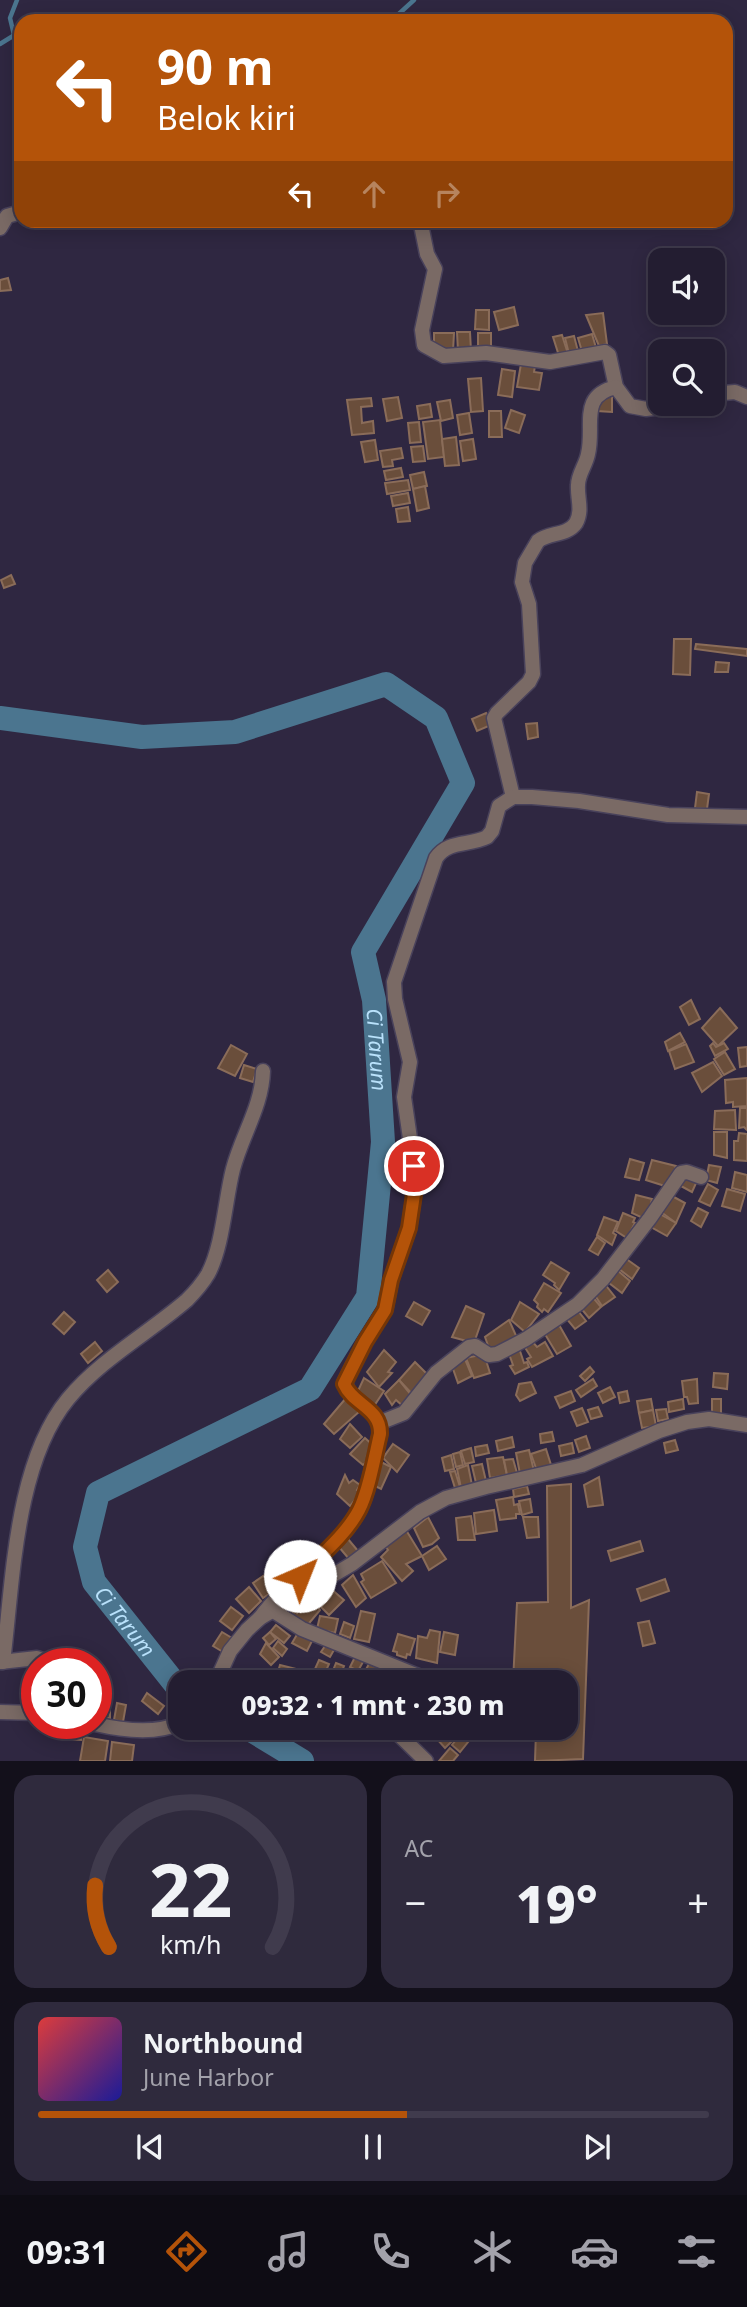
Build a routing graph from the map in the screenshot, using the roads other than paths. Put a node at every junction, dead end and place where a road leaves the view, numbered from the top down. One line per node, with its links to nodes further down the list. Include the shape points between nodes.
1 (14, 214): 2 (street, via 7,216)
2 (0, 228)
3 (422, 228): 4 (street, via 435,269 422,330 424,345 444,356 486,352 550,362 605,352)
4 (616, 387): 7 (street, via 630,406); 8 (street, via 599,393 593,402 588,455 578,482 578,519 570,529 538,541 525,563 522,587 529,604 533,674 495,718)
5 (725, 393): 6 (street)
6 (747, 397)
7 (648, 408)
8 (513, 797): 9 (street, via 668,815); 12 (street, via 499,806 487,837 439,853 395,975 395,999 410,1062 404,1097 415,1189 409,1228 385,1310 344,1384)
9 (747, 817)
10 (263, 1071): 16 (street, via 260,1098 233,1169 208,1273 187,1300 85,1381 57,1414 44,1441 25,1490)
11 (701, 1177): 12 (street, via 681,1174 603,1279 578,1304 496,1354 469,1347 436,1373 404,1413)
12 (379, 1423): 14 (street, via 359,1511)
13 (747, 1425): 14 (street, via 709,1419 687,1422 582,1465 446,1499 420,1512 352,1564)
14 (266, 1614): 17 (street, via 247,1629); 18 (street)
15 (21, 1660): 16 (street)
16 (2, 1662)
17 (222, 1670)
18 (403, 1670)
19 (0, 1712): 20 (street)
20 (21, 1713)
21 (168, 1726): 22 (street, via 154,1730)
22 (112, 1727)
23 (404, 1740): 24 (street)
24 (426, 1761)

